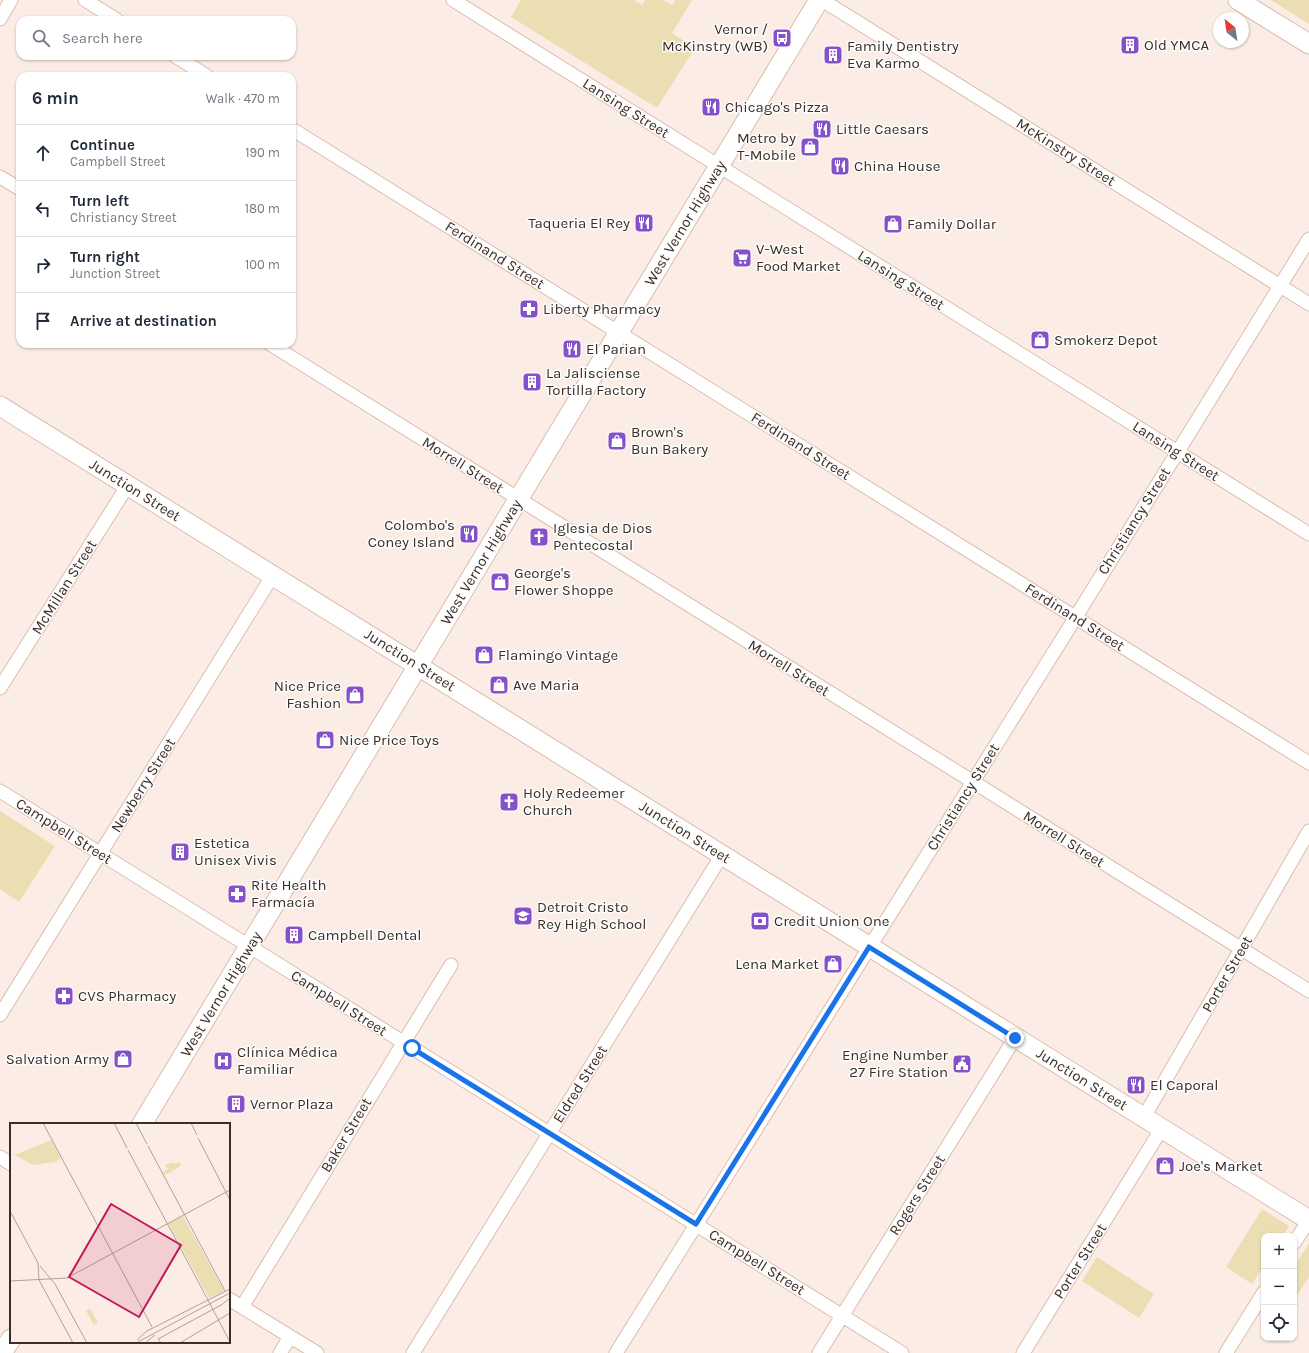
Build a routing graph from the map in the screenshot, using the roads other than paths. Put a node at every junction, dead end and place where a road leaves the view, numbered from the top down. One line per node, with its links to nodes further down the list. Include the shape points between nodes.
1 (11, 0): 8 (street)
2 (85, 0): 7 (street)
3 (453, 0): 13 (street, Lansing Street)
4 (819, 0): 13 (street, West Vernor Highway)
5 (822, 0): 17 (street, McKinstry Street)
6 (1238, 0): 9 (street)
7 (111, 16)
8 (0, 19)
9 (1309, 44)
10 (181, 60): 11 (street)
11 (201, 72)
12 (296, 131): 19 (street, Ferdinand Street)
13 (719, 166): 19 (street, West Vernor Highway); 22 (street, Lansing Street)
14 (0, 176): 15 (street)
15 (16, 186)
16 (1309, 239): 17 (street, Christiancy Street)
17 (1280, 286): 18 (street, McKinstry Street); 22 (street, Christiancy Street)
18 (1309, 304)
19 (619, 332): 24 (street, West Vernor Highway); 27 (street, Ferdinand Street)
20 (276, 348): 24 (street, Morrell Street)
21 (0, 406): 23 (street, Junction Street)
22 (1177, 452): 25 (street, Lansing Street); 27 (street, Christiancy Street)
23 (128, 485): 26 (street, Junction Street); 29 (street, McMillan Street)
24 (519, 499): 28 (street, West Vernor Highway); 31 (street, Morrell Street)
25 (1309, 534)
26 (273, 575): 28 (street, Junction Street); 34 (street, Newberry Street)
27 (1075, 617): 30 (street, Ferdinand Street); 31 (street, Christiancy Street)
28 (419, 666): 35 (street, Junction Street); 36 (street, West Vernor Highway)
29 (0, 688)
30 (1309, 763)
31 (973, 782): 37 (street, Christiancy Street); 38 (street, Morrell Street)
32 (0, 791): 34 (street, Campbell Street)
33 (1309, 831): 38 (street, Porter Street)
34 (100, 854): 36 (street, Campbell Street); 41 (street, Newberry Street)
35 (722, 855): 37 (street, Junction Street); 47 (street, Eldred Street)
36 (249, 947): 43 (street, Campbell Street); 45 (street, West Vernor Highway)
37 (869, 947): 42 (street, Junction Street); 51 (street, Christiancy Street)
38 (1241, 949): 40 (street, Morrell Street); 44 (street, Porter Street)
39 (451, 965): 43 (street, Baker Street)
40 (1309, 991)
41 (0, 1015)
42 (1015, 1038): 44 (street, Junction Street); 56 (street, Rogers Street)
43 (403, 1043): 47 (street, Campbell Street); 55 (street, Baker Street)
44 (1144, 1117): 46 (street, Junction Street)
45 (143, 1123)
46 (1162, 1128): 50 (street, Junction Street); 66 (street, Porter Street)
47 (549, 1134): 51 (street, Campbell Street); 62 (street, Eldred Street)
48 (0, 1157): 49 (street)
49 (10, 1163)
50 (1309, 1220): 52 (street)
51 (696, 1224): 56 (street, Campbell Street); 63 (street, Christiancy Street)
52 (1297, 1238)
53 (1261, 1297): 67 (street)
54 (230, 1300): 55 (street)
55 (242, 1306): 57 (street)
56 (842, 1316): 64 (street, Rogers Street); 65 (street, Campbell Street)
57 (290, 1337): 60 (street); 61 (street)
58 (10, 1341): 59 (street)
59 (2, 1353)
60 (280, 1353)
61 (317, 1353)
62 (413, 1353)
63 (616, 1353)
64 (819, 1353)
65 (902, 1353)
66 (1023, 1353)
67 (1226, 1353)

